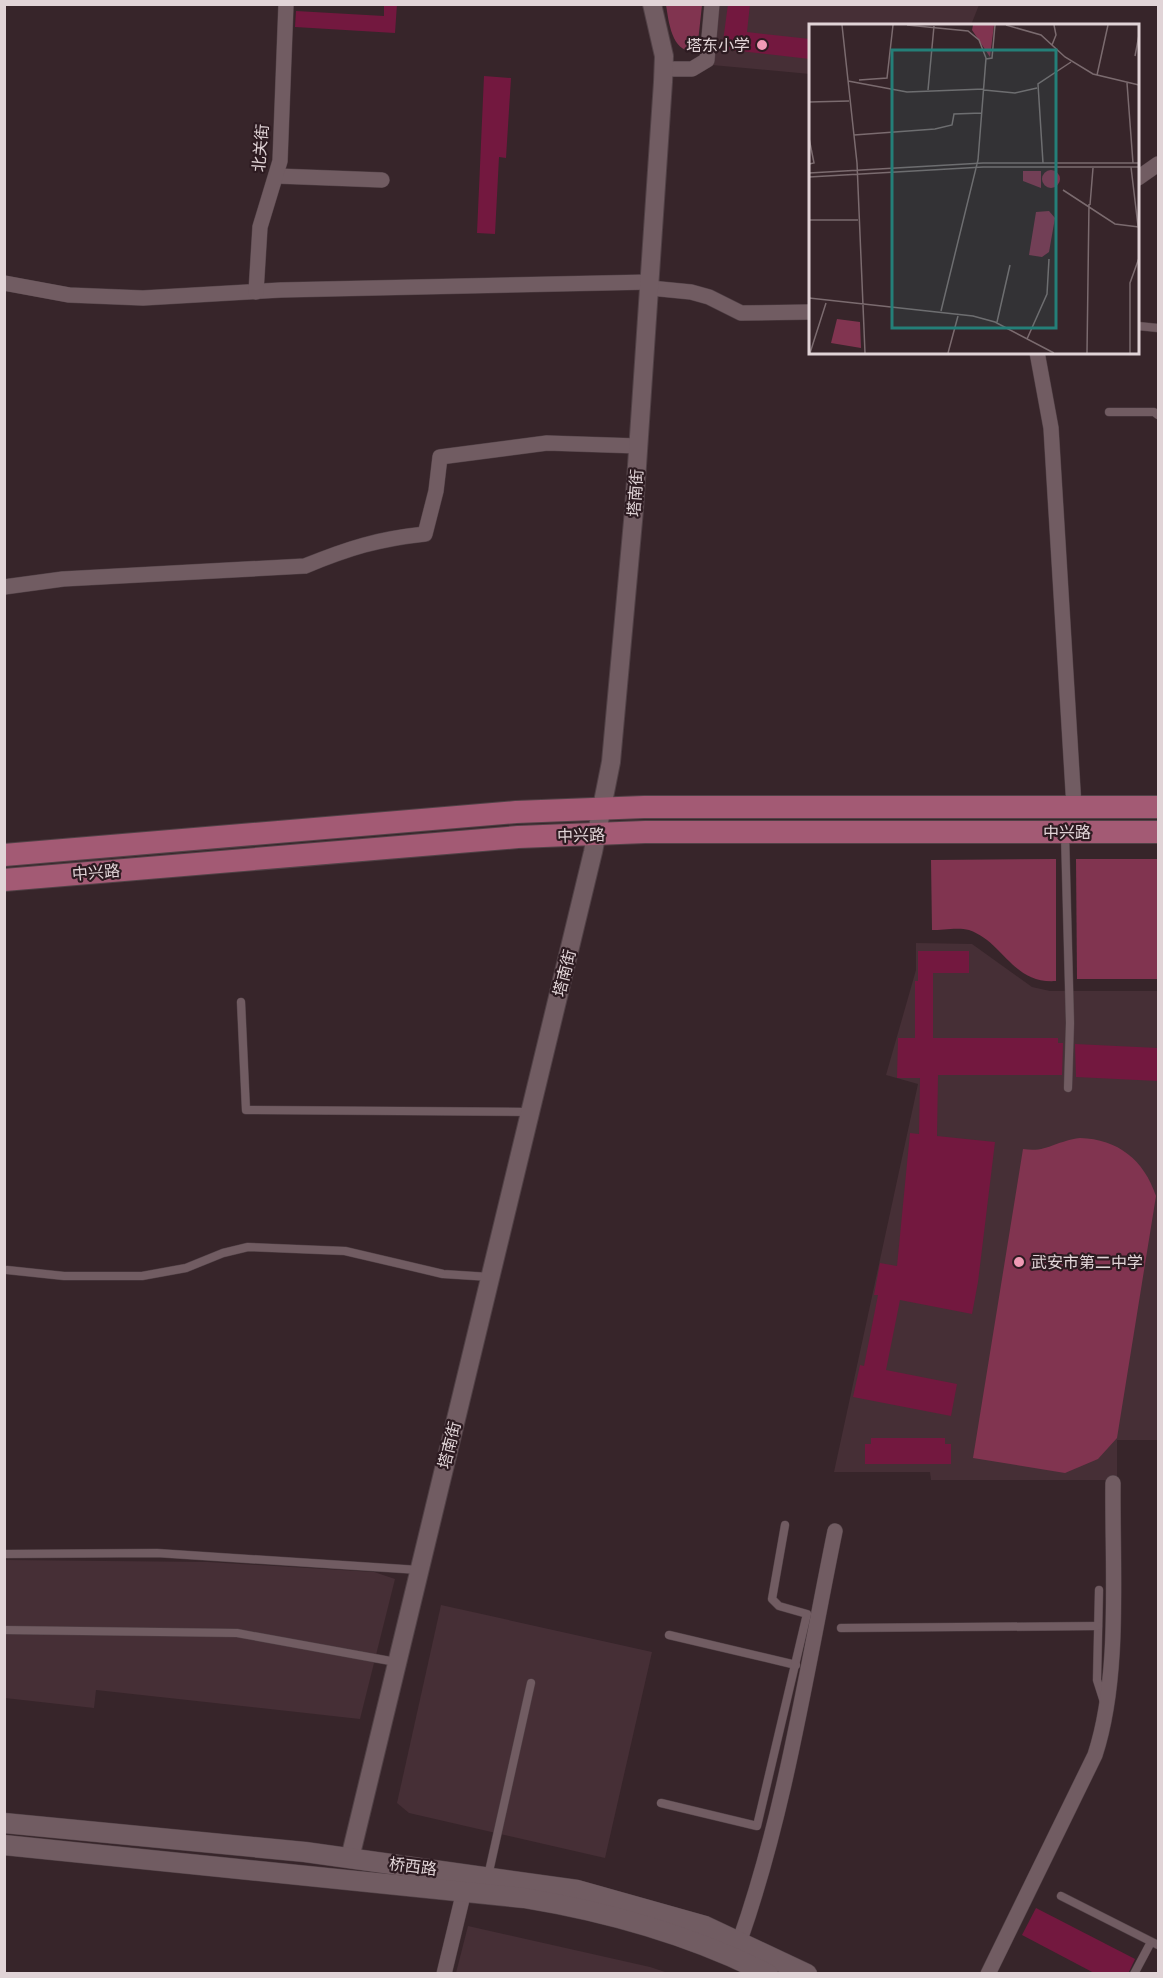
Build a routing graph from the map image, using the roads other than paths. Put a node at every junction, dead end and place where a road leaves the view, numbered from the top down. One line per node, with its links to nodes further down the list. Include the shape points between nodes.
1 (286, 4): 6 (street, 北关街)
2 (652, 4): 4 (street, 塔南街)
3 (712, 4): 4 (street, via 707,60 692,69)
4 (664, 69): 10 (street, 塔南街)
5 (1158, 164): 7 (street)
6 (278, 176): 8 (street); 11 (street, 北关街, via 260,227)
7 (1139, 177)
8 (382, 180)
9 (4, 283): 11 (street, via 107,298)
10 (650, 285): 11 (street); 12 (street, via 709,297 741,313); 18 (street, 塔南街)
11 (256, 292)
12 (809, 312)
13 (1139, 326): 14 (lane)
14 (1158, 328)
15 (1037, 354): 20 (street, via 1052,428)
16 (1109, 412): 17 (lane)
17 (1158, 415)
18 (638, 446): 19 (street, via 547,443 440,457 425,534 383,539 335,552 305,566 63,579); 22 (street, 塔南街, via 611,762)
19 (4, 587)
20 (1074, 807): 21 (main road, 中兴路); 22 (main road, 中兴路)
21 (1158, 807)
22 (602, 809): 25 (street, 塔南街); 26 (main road, 中兴路, via 504,813)
23 (1065, 832): 24 (main road, 中兴路); 25 (main road, 中兴路); 29 (lane)
24 (1158, 832)
25 (597, 834): 27 (main road, 中兴路, via 506,838); 30 (street, 塔南街)
26 (4, 855)
27 (4, 880)
28 (241, 1002): 30 (lane, via 246,1110)
29 (1068, 1088)
30 (530, 1112): 32 (street, 塔南街)
31 (7, 1270): 32 (lane, via 64,1276 142,1276 186,1268 248,1247 345,1251 443,1274)
32 (490, 1277): 37 (street, 塔南街)
33 (1113, 1483): 46 (street, via 1111,1648)
34 (786, 1525): 44 (lane, via 771,1593 779,1606 807,1614)
35 (835, 1531): 54 (street, via 785,1773)
36 (4, 1554): 37 (lane, via 157,1553)
37 (419, 1570): 43 (street, 塔南街)
38 (1099, 1590): 39 (lane)
39 (1098, 1626): 40 (lane); 46 (lane, via 1097,1680)
40 (841, 1628)
41 (4, 1630): 43 (lane, via 237,1633)
42 (669, 1635): 44 (lane)
43 (397, 1662): 50 (street, 塔南街)
44 (796, 1665): 47 (lane, via 758,1826)
45 (531, 1683): 51 (lane)
46 (1106, 1710): 59 (street, via 1095,1755)
47 (661, 1803)
48 (4, 1823): 50 (main road, 桥西路)
49 (4, 1845): 52 (main road, 桥西路)
50 (350, 1858): 51 (main road, 桥西路)
51 (488, 1875): 54 (main road, 桥西路, via 578,1890 672,1916)
52 (465, 1891): 56 (street); 57 (main road, 桥西路, via 584,1909 699,1942)
53 (1061, 1896): 55 (lane)
54 (740, 1941): 58 (main road, 桥西路)
55 (1155, 1943): 60 (lane)
56 (444, 1974)
57 (768, 1974)
58 (807, 1974)
59 (988, 1974)
60 (1134, 1974)

